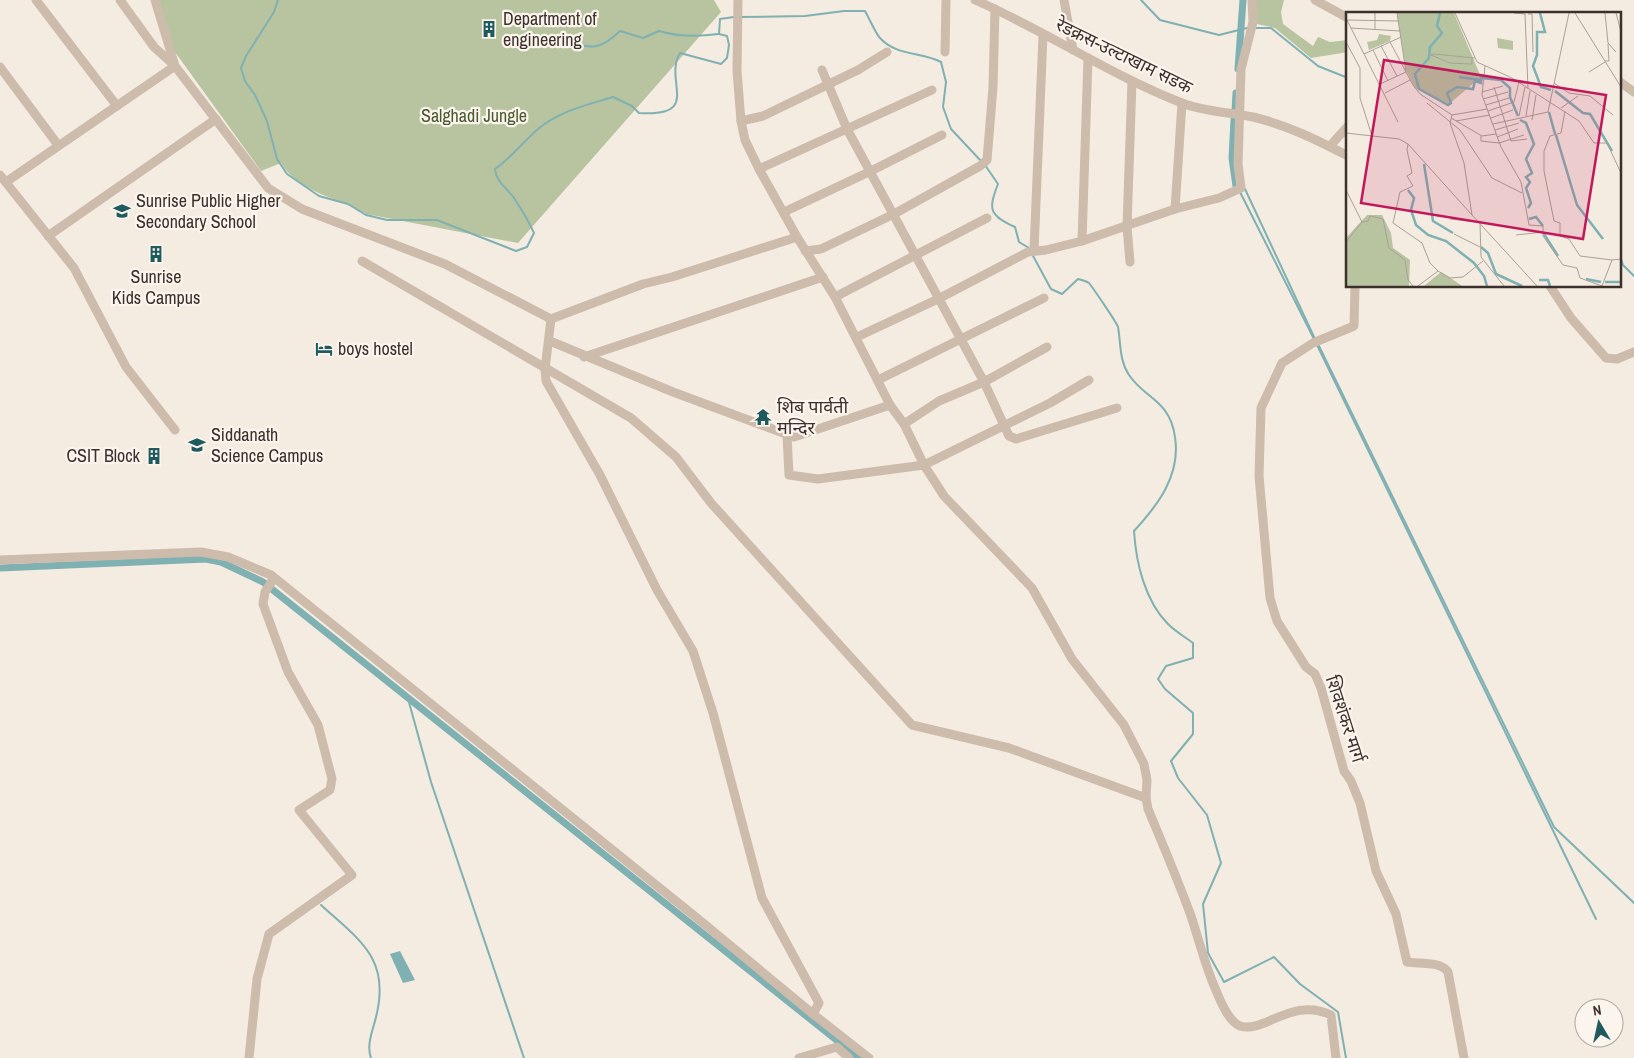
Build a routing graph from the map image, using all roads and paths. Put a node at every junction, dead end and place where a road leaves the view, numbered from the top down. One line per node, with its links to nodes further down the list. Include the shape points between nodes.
1 (36, 0): 26 (street)
2 (120, 0): 17 (street, via 154,47)
3 (156, 0): 17 (street)
4 (738, 0): 29 (street, via 737,71)
5 (946, 0): 15 (street)
6 (975, 0): 10 (street, रेडक्रस-उल्टाखाम सडक)
7 (1064, 0): 13 (street)
8 (1252, 0): 27 (street, via 1252,26 1241,69)
9 (1315, 0): 11 (street)
10 (995, 9): 12 (street, रेडक्रस-उल्टाखाम सडक); 41 (street, via 993,87 983,163)
11 (1346, 17)
12 (1043, 35): 13 (street, रेडक्रस-उल्टाखाम सडक); 48 (street)
13 (1073, 50): 16 (street, रेडक्रस-उल्टाखाम सडक)
14 (887, 52): 22 (street)
15 (945, 52)
16 (1088, 58): 20 (street, रेडक्रस-उल्टाखाम सडक); 46 (street)
17 (176, 66): 26 (street); 28 (street)
18 (0, 67): 33 (street)
19 (822, 70): 22 (street)
20 (1132, 81): 25 (street, रेडक्रस-उल्टाखाम सडक); 43 (street)
21 (1622, 83): 24 (street)
22 (827, 85): 29 (street, via 763,116); 31 (street)
23 (932, 90): 31 (street)
24 (1634, 92)
25 (1182, 103): 27 (street, रेडक्रस-उल्टाखाम सडक, via 1200,110); 39 (street)
26 (117, 106): 33 (street)
27 (1240, 115): 34 (street, रेडक्रस-उल्टाखाम सडक, via 1297,131); 39 (street, via 1238,164 1242,187 1219,198)
28 (216, 119): 44 (street); 58 (street, via 268,188 302,209 446,264)
29 (741, 120): 36 (street, via 745,140)
30 (1346, 128): 34 (street)
31 (847, 129): 36 (street); 37 (street)
32 (942, 134): 37 (street)
33 (58, 145): 38 (street)
34 (1330, 146): 35 (street, रेडक्रस-उल्टाखाम सडक)
35 (1346, 155)
36 (759, 169): 40 (street)
37 (871, 171): 40 (street); 41 (street)
38 (3, 179): 44 (street)
39 (1175, 209): 43 (street)
40 (784, 212): 45 (street)
41 (894, 214): 47 (street, via 821,249); 49 (street)
42 (987, 218): 49 (street)
43 (1127, 227): 46 (street); 51 (street)
44 (48, 236): 73 (street, via 74,268 126,368)
45 (797, 237): 47 (street); 58 (street, via 644,284)
46 (1082, 241): 48 (street)
47 (805, 251): 52 (street)
48 (1031, 251): 57 (street)
49 (916, 256): 55 (street); 57 (street)
50 (362, 261): 65 (street)
51 (1130, 262)
52 (823, 278): 55 (street); 64 (street)
53 (1355, 288): 85 (street, शिवशंकर मार्ग, via 1354,326 1313,343 1282,362 1261,408 1259,476 1270,598 1280,627 1306,667 1316,674 1344,772 1360,803 1376,871 1401,929 1407,962 1439,965 1448,972)
54 (1551, 288): 63 (street, via 1571,318 1606,358 1617,360)
55 (835, 297): 59 (street)
56 (1044, 298): 60 (street)
57 (938, 299): 59 (street); 60 (street)
58 (551, 319): 61 (street)
59 (857, 337): 66 (street)
60 (960, 339): 66 (street); 68 (street)
61 (550, 341): 64 (street); 65 (street)
62 (1046, 347): 68 (street)
63 (1634, 352)
64 (584, 357): 74 (street)
65 (545, 369): 78 (street, via 631,418 676,457 711,503 912,725 1009,748); 79 (street, via 546,382 600,475 657,590 693,652 713,713 762,898 819,1003)
66 (878, 380): 69 (street)
67 (1090, 380): 72 (street)
68 (984, 382): 71 (street, via 939,401); 72 (street)
69 (890, 405): 71 (street); 74 (street, via 794,437)
70 (1117, 408): 72 (street, via 1016,439 1009,436)
71 (904, 424): 75 (street)
72 (1003, 426): 75 (street)
73 (175, 430)
74 (787, 435): 75 (street, via 789,475 818,479)
75 (924, 465): 78 (street, via 944,496 1032,588 1072,659 1124,725 1144,764 1148,780)
76 (1, 558): 77 (street, via 201,552 228,557)
77 (271, 583): 79 (street, via 697,918); 81 (street, via 263,604 268,621 288,672 318,725 332,779 330,790 299,810 352,876 269,934 256,979)
78 (1146, 798): 80 (street, via 1214,988 1231,1019 1247,1027 1285,1013 1321,1010 1331,1016)
79 (813, 1014): 84 (street)
80 (1334, 1057)
81 (249, 1058)
82 (799, 1058): 83 (street, via 837,1047)
83 (849, 1058)
84 (870, 1058)
85 (1464, 1058)

